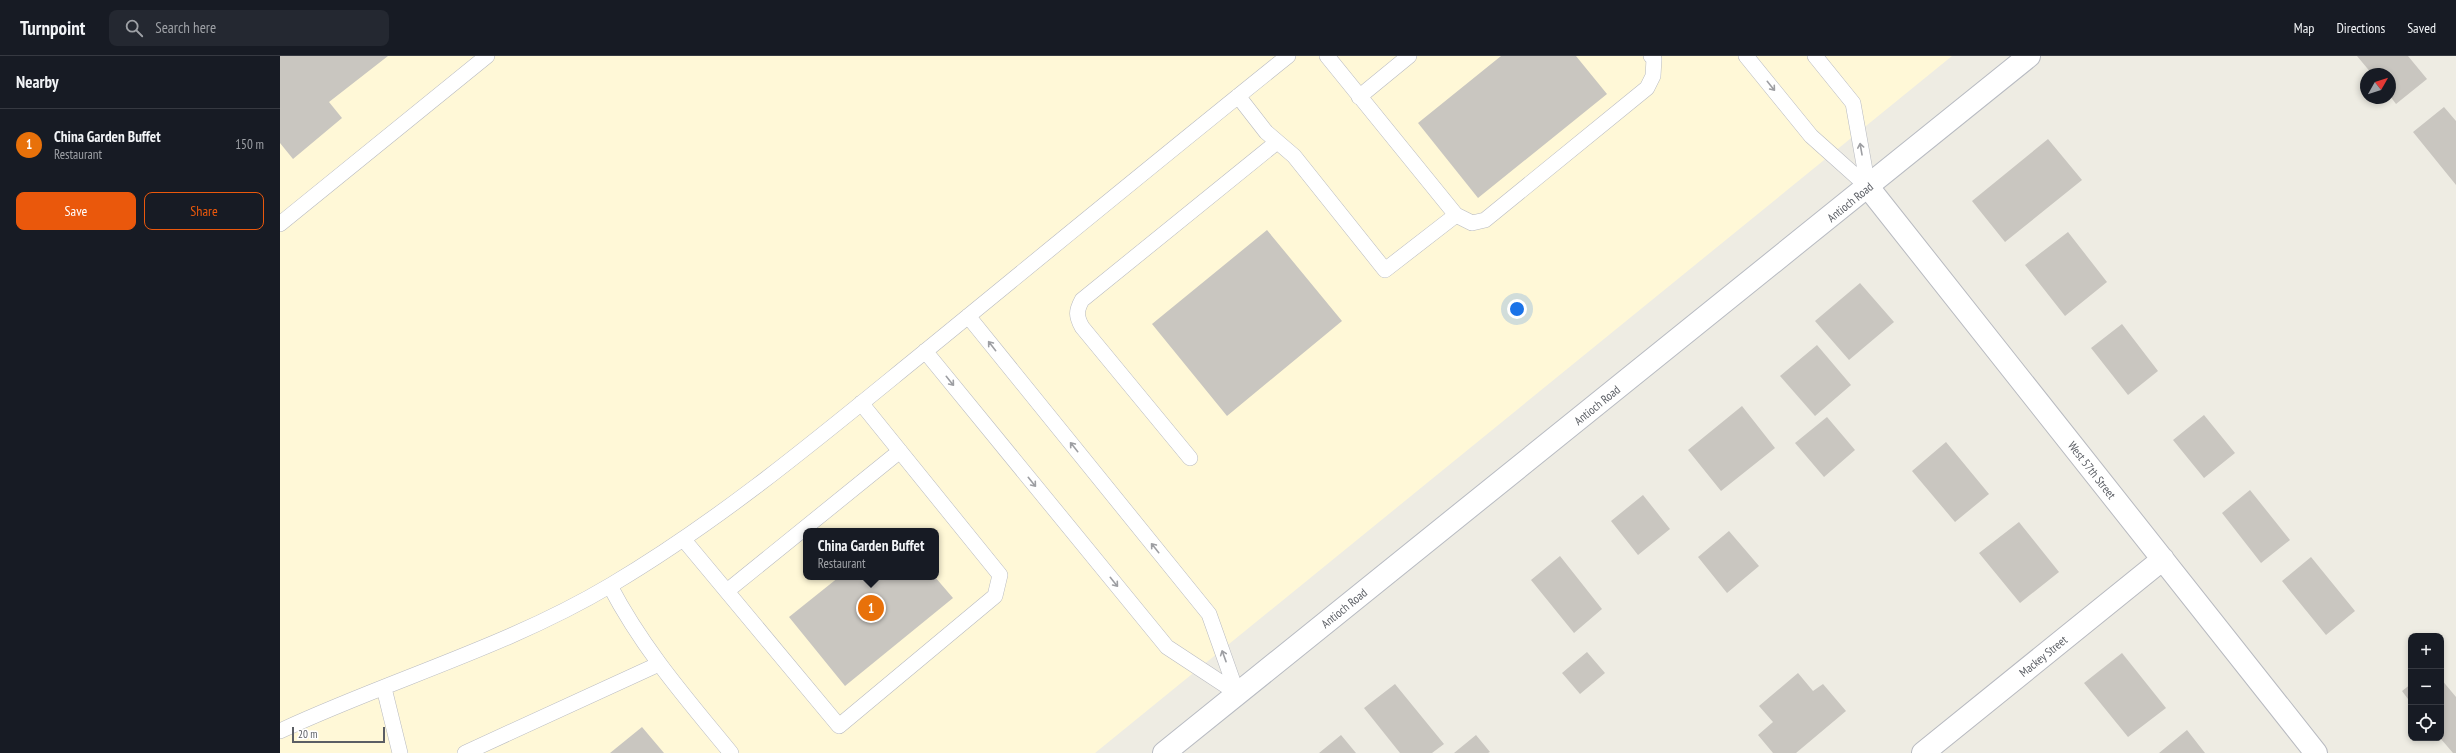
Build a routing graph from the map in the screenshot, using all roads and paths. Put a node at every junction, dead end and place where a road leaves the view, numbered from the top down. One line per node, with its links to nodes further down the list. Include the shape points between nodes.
1 (487, 56): 14 (lane)
2 (1288, 56): 9 (lane)
3 (1327, 56): 10 (lane)
4 (1409, 56): 10 (lane)
5 (1651, 56): 13 (lane, via 1654,59 1653,76 1647,88 1485,220 1472,223)
6 (1746, 56): 12 (lane, one-way to 12, via 1811,136)
7 (1815, 56): 12 (lane, one-way to 7, via 1853,103)
8 (2029, 56): 12 (main road, Antioch Road)
9 (1238, 96): 11 (lane); 15 (lane)
10 (1359, 97): 13 (lane)
11 (1277, 142): 13 (lane, via 1294,156 1385,270); 19 (lane, via 1082,300 1078,307 1076,316 1082,327)
12 (1868, 187): 23 (main road, West 57th Street); 28 (main road, Antioch Road)
13 (1456, 215)
14 (280, 224)
15 (968, 316): 16 (lane); 28 (lane, one-way to 15, via 1208,614)
16 (925, 351): 17 (lane); 28 (lane, one-way to 28, via 1167,647)
17 (861, 403): 18 (lane); 22 (lane)
18 (900, 451): 20 (lane); 25 (lane, via 1000,575 995,596 839,726)
19 (1190, 458)
20 (805, 528)
21 (803, 529): 25 (lane)
22 (684, 540): 24 (lane); 25 (lane)
23 (2163, 559): 34 (main road, Mackey Street); 35 (main road, West 57th Street)
24 (610, 586): 26 (lane, via 629,623); 27 (lane, via 476,651)
25 (727, 591)
26 (659, 664): 30 (lane); 32 (lane)
27 (384, 688): 29 (lane); 31 (lane)
28 (1237, 693): 33 (main road, Antioch Road)
29 (280, 731)
30 (471, 752)
31 (400, 753)
32 (731, 753)
33 (1164, 753)
34 (1923, 753)
35 (2316, 753)

